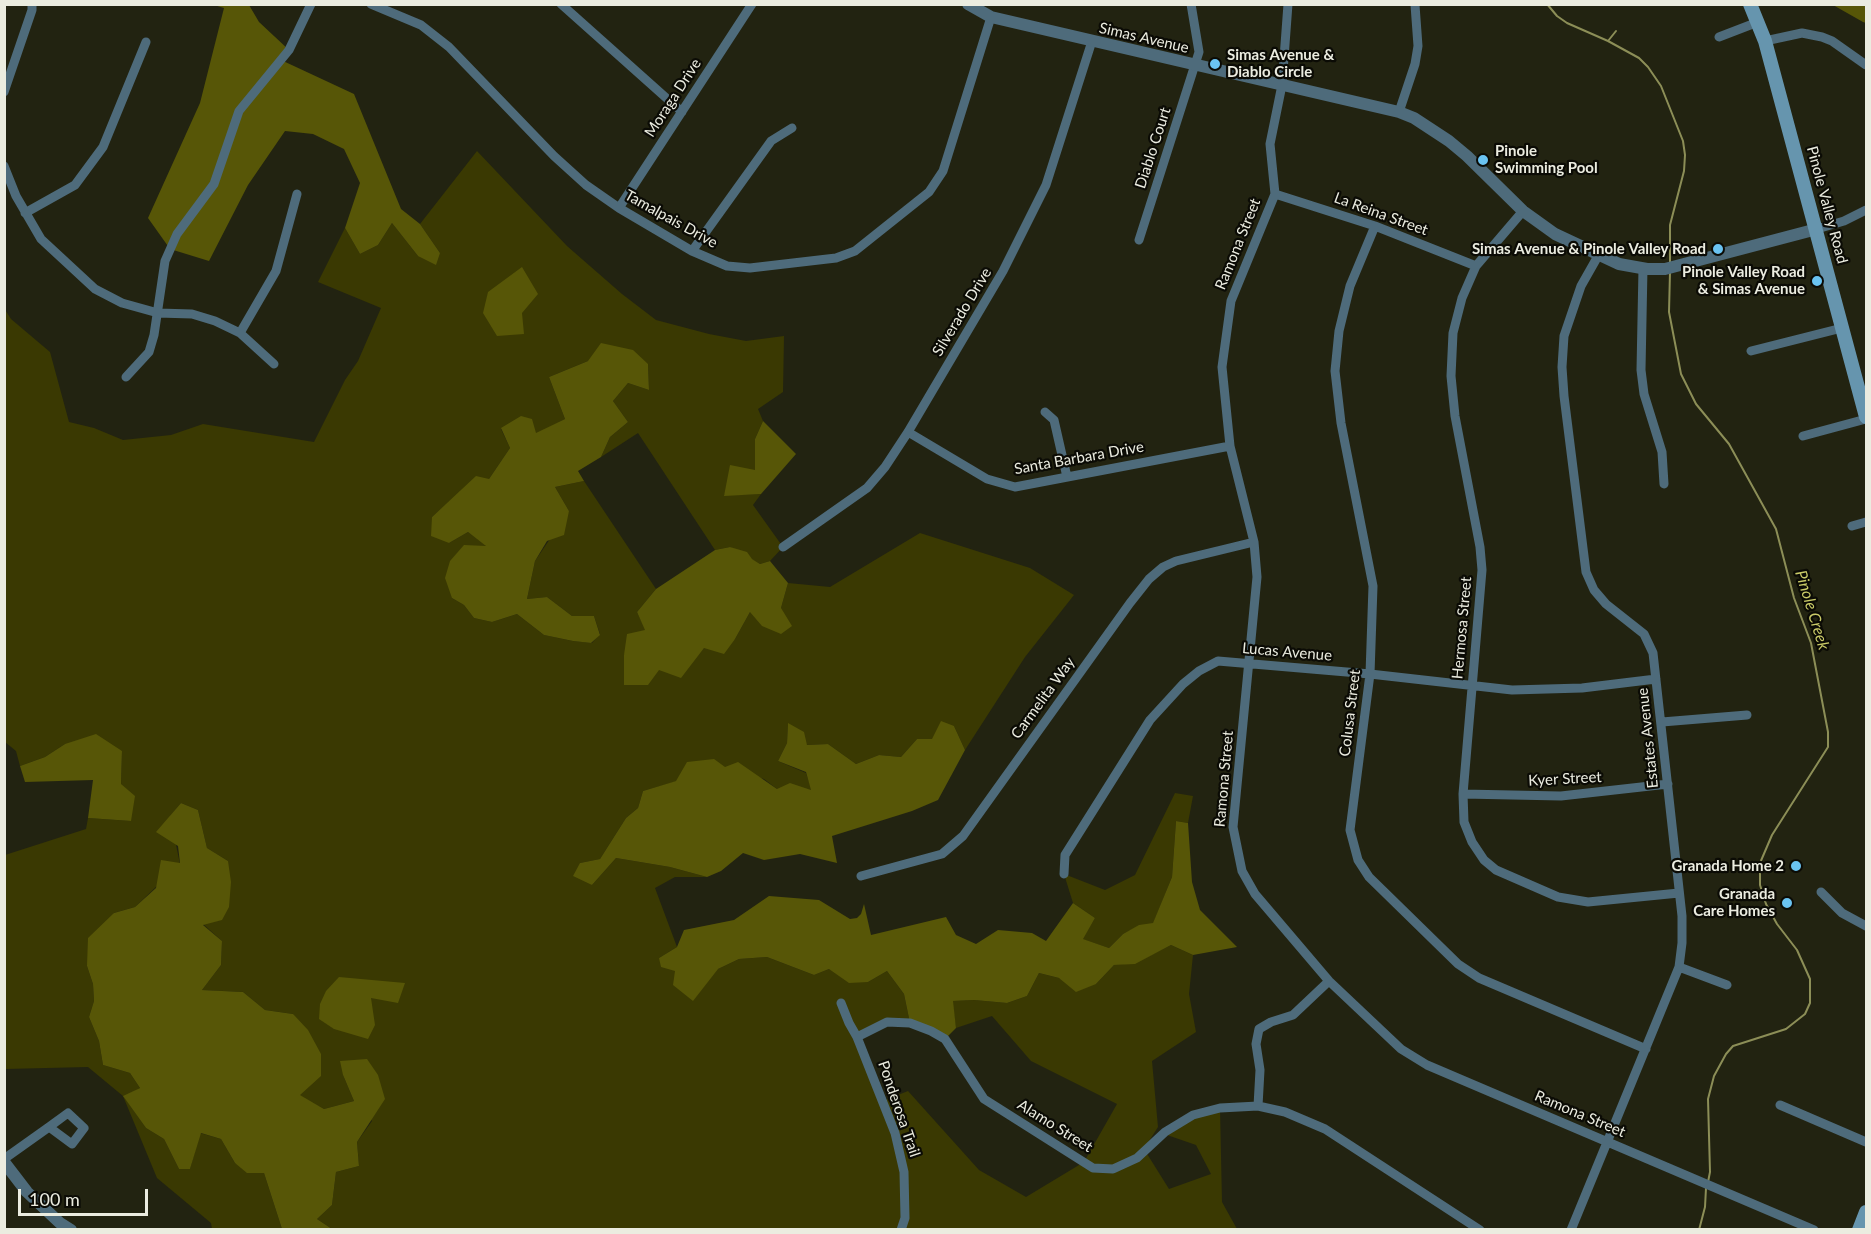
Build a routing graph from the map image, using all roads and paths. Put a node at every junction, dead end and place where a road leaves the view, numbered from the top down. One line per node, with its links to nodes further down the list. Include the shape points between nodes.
1 (32, 4): 20 (street)
2 (311, 4): 38 (street, via 289,50 239,111 214,184 177,234 165,261)
3 (371, 4): 27 (street, Tamalpais Drive, via 421,25 449,47 554,156)
4 (561, 4): 21 (street)
5 (752, 4): 21 (street, Moraga Drive)
6 (968, 4): 11 (street, Simas Avenue)
7 (1191, 4): 17 (street, Diablo Court)
8 (1288, 4): 19 (street, Ramona Street)
9 (1750, 4): 12 (main road, Pinole Valley Road)
10 (1415, 5): 22 (street, via 1418,46)
11 (991, 17): 14 (street, Simas Avenue); 34 (street, Tamalpais Drive, via 943,171 929,192 855,251 836,258 750,268 727,266)
12 (1758, 22): 13 (street); 15 (main road, Pinole Valley Road)
13 (1719, 37)
14 (1092, 41): 17 (street, Simas Avenue); 46 (street, Silverado Drive, via 1046,185 1004,271)
15 (1765, 41): 18 (street, via 1802,33 1822,37); 32 (main road, Pinole Valley Road)
16 (146, 42): 30 (street, via 102,147 75,185)
17 (1196, 64): 19 (street, Simas Avenue); 33 (street, Diablo Court)
18 (1866, 65)
19 (1282, 85): 22 (street, Simas Avenue); 26 (street, Ramona Street, via 1270,144)
20 (4, 92)
21 (682, 112): 27 (street, Moraga Drive)
22 (1399, 112): 29 (street, Simas Avenue, via 1449,141)
23 (792, 128): 34 (street, via 771,141)
24 (4, 166): 30 (street)
25 (297, 194): 40 (street, via 276,271)
26 (1275, 194): 31 (street, La Reina Street); 48 (street, Ramona Street, via 1231,301 1222,367)
27 (619, 208): 34 (street, Tamalpais Drive)
28 (1866, 210): 32 (street, Simas Avenue)
29 (1523, 211): 35 (street, Simas Avenue); 36 (street, Hermosa Street)
30 (26, 213): 38 (street, via 41,239 94,289 122,303)
31 (1374, 226): 36 (street, La Reina Street); 56 (street, Colusa Street, via 1350,286 1339,331 1335,371 1341,423 1373,586)
32 (1817, 229): 37 (street, Simas Avenue, via 1687,264); 39 (main road, Pinole Valley Road)
33 (1139, 240)
34 (692, 251)
35 (1598, 256): 37 (street, Simas Avenue); 57 (street, Estates Avenue, via 1571,312 1564,336 1562,367 1586,572 1606,604 1644,634 1653,654)
36 (1476, 266): 58 (street, Hermosa Street, via 1456,315 1451,376 1482,570)
37 (1645, 269): 50 (street, via 1642,378 1662,452)
38 (158, 313): 40 (street, via 192,314); 43 (street, via 149,352)
39 (1842, 328): 41 (street); 45 (main road, Pinole Valley Road)
40 (240, 333): 42 (street)
41 (1751, 351)
42 (274, 364)
43 (126, 377)
44 (1045, 412): 49 (street, via 1054,420)
45 (1866, 418): 47 (street)
46 (908, 432): 49 (street, Santa Barbara Drive, via 996,482 1015,487); 54 (street, Silverado Drive, via 867,488)
47 (1803, 436)
48 (1230, 447): 49 (street, Santa Barbara Drive); 53 (street, Ramona Street)
49 (1067, 477)
50 (1664, 484)
51 (1866, 522): 52 (street)
52 (1851, 526)
53 (1254, 542): 55 (street, Ramona Street, via 1257,577); 64 (street, Carmelita Way, via 1163,567 1130,603 963,836 942,854)
54 (783, 547)
55 (1250, 664): 56 (street, Lucas Avenue); 63 (street, Lucas Avenue, via 1218,661 1199,671 1150,720 1065,855); 69 (street, Ramona Street, via 1233,827 1242,871 1256,894)
56 (1370, 674): 58 (street, Lucas Avenue); 73 (street, Colusa Street, via 1350,830 1358,860 1369,877 1458,964 1479,978)
57 (1656, 679): 58 (street, Lucas Avenue, via 1582,688 1512,690); 60 (street, Estates Avenue)
58 (1472, 685): 62 (street, Hermosa Street)
59 (1747, 715): 60 (street)
60 (1662, 722): 61 (street, Estates Avenue)
61 (1668, 784): 62 (street, Kyer Street, via 1561,796); 66 (street, Estates Avenue)
62 (1463, 794): 66 (street, Hermosa Street, via 1464,822 1472,842 1496,870 1574,901)
63 (1064, 874)
64 (861, 876)
65 (1821, 892): 67 (street, via 1849,918)
66 (1679, 893): 68 (street, Estates Avenue)
67 (1866, 926)
68 (1679, 967): 70 (street); 73 (street, Estates Avenue)
69 (1329, 981): 75 (street, via 1293,1015 1259,1029); 77 (street, Ramona Street, via 1401,1049 1426,1065)
70 (1727, 985)
71 (841, 1003): 72 (street, Ponderosa Trail)
72 (857, 1037): 75 (street, Alamo Street, via 887,1022 910,1023 931,1031 945,1039 984,1099 1093,1168 1113,1169 1137,1158 1165,1132 1193,1115 1220,1108); 82 (street, Ponderosa Trail, via 895,1133 904,1173 905,1218)
73 (1646, 1049): 77 (street, Estates Avenue)
74 (1780, 1105): 78 (street)
75 (1258, 1106): 83 (street, Alamo Street, via 1285,1112 1325,1129)
76 (49, 1127): 79 (street)
77 (1608, 1142): 84 (street, Estates Avenue); 85 (street, Ramona Street)
78 (1866, 1142)
79 (4, 1161): 81 (street, via 27,1192)
80 (1866, 1212): 86 (main road)
81 (71, 1230)
82 (901, 1230)
83 (1480, 1230)
84 (1570, 1230)
85 (1814, 1230)
86 (1859, 1230)

